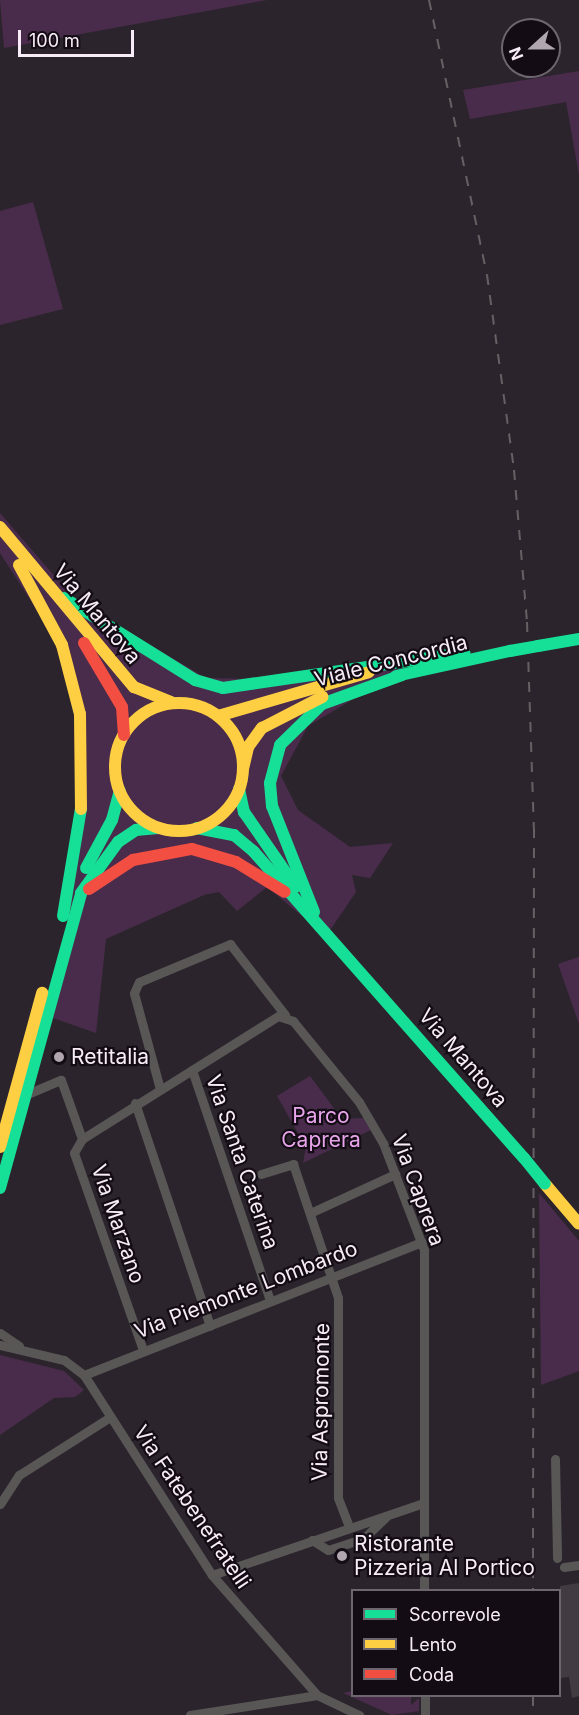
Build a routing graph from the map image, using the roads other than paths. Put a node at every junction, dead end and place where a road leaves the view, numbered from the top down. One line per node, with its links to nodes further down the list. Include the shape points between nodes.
1 (0, 527): 3 (main road, Via Mantova)
2 (0, 542): 3 (main road, Via Mantova)
3 (25, 564): 6 (main road, via 70,604 209,685 238,688); 8 (main road, Via Mantova, via 134,687 160,701); 10 (main road, Via Mantova, via 101,665 122,707); 18 (main road, via 58,636 80,714 81,812)
4 (579, 639): 5 (main road, Viale Concordia, bridge)
5 (510, 651): 6 (main road, Viale Concordia); 7 (main road, Viale Concordia)
6 (464, 653): 9 (main road, Viale Concordia, via 368,672 242,714)
7 (402, 675): 11 (main road, Viale Concordia, via 322,697 274,720 255,736); 17 (main road, via 322,704 280,745 270,783 272,806)
8 (179, 702): 9 (main road); 10 (main road, via 153,708)
9 (218, 716): 11 (main road, via 237,739)
10 (124, 735): 13 (main road, via 115,767)
11 (243, 769): 12 (main road)
12 (239, 789): 15 (main road, via 223,814); 17 (main road, via 243,812)
13 (120, 791): 14 (main road, via 135,813); 18 (main road, via 112,820)
14 (158, 828): 15 (main road); 16 (main road, via 136,830 110,849)
15 (197, 828): 17 (main road, via 234,834)
16 (75, 908): 17 (main road, via 100,879 120,865 192,849 236,862); 22 (main road)
17 (310, 909): 30 (main road, Via Mantova, bridge)
18 (63, 916): 25 (main road)
19 (285, 1015): 20 (street); 21 (street, Via Caprera, via 230,944 139,982 134,993); 27 (street, Via Caprera, via 359,1102)
20 (192, 1070): 21 (street); 33 (street, Via Santa Caterina)
21 (160, 1089): 23 (street)
22 (25, 1095): 24 (street, Via Marzano, via 61,1080); 28 (main road)
23 (135, 1103): 24 (street); 34 (street)
24 (82, 1139): 38 (street, Via Marzano, via 74,1153)
25 (0, 1147)
26 (261, 1174): 29 (street, Via Aspromonte, via 293,1164)
27 (395, 1174): 29 (street); 31 (street, Via Caprera)
28 (0, 1188)
29 (310, 1213): 32 (street, Via Aspromonte)
30 (579, 1224)
31 (422, 1242): 32 (street, Via Piemonte Lombardo); 42 (street, Via Caprera)
32 (332, 1276): 33 (street, Via Piemonte Lombardo); 45 (street, Via Aspromonte, via 339,1307 338,1498)
33 (270, 1300): 34 (street, Via Piemonte Lombardo)
34 (210, 1326): 38 (street, Via Piemonte Lombardo)
35 (0, 1333): 37 (street, Via Fatebenefratelli)
36 (0, 1345): 37 (street, Via Fatebenefratelli)
37 (24, 1348): 39 (street, Via Fatebenefratelli, via 64,1360)
38 (143, 1350): 39 (street, Via Piemonte Lombardo)
39 (84, 1375): 40 (street, Via Fatebenefratelli)
40 (110, 1417): 43 (street, via 19,1475); 50 (street, Via Fatebenefratelli)
41 (555, 1459): 47 (street)
42 (424, 1503): 44 (street); 51 (street, Via Caprera)
43 (0, 1504)
44 (388, 1515): 45 (street); 46 (street, via 364,1538 328,1550)
45 (349, 1527): 46 (street)
46 (312, 1540): 50 (street)
47 (557, 1558)
48 (579, 1565): 49 (street)
49 (564, 1567)
50 (212, 1575): 52 (street, Via Fatebenefratelli)
51 (424, 1589)
52 (317, 1695): 55 (street); 56 (street, Via Fatebenefratelli)
53 (425, 1697): 54 (street)
54 (424, 1712)
55 (189, 1715)
56 (359, 1715)

